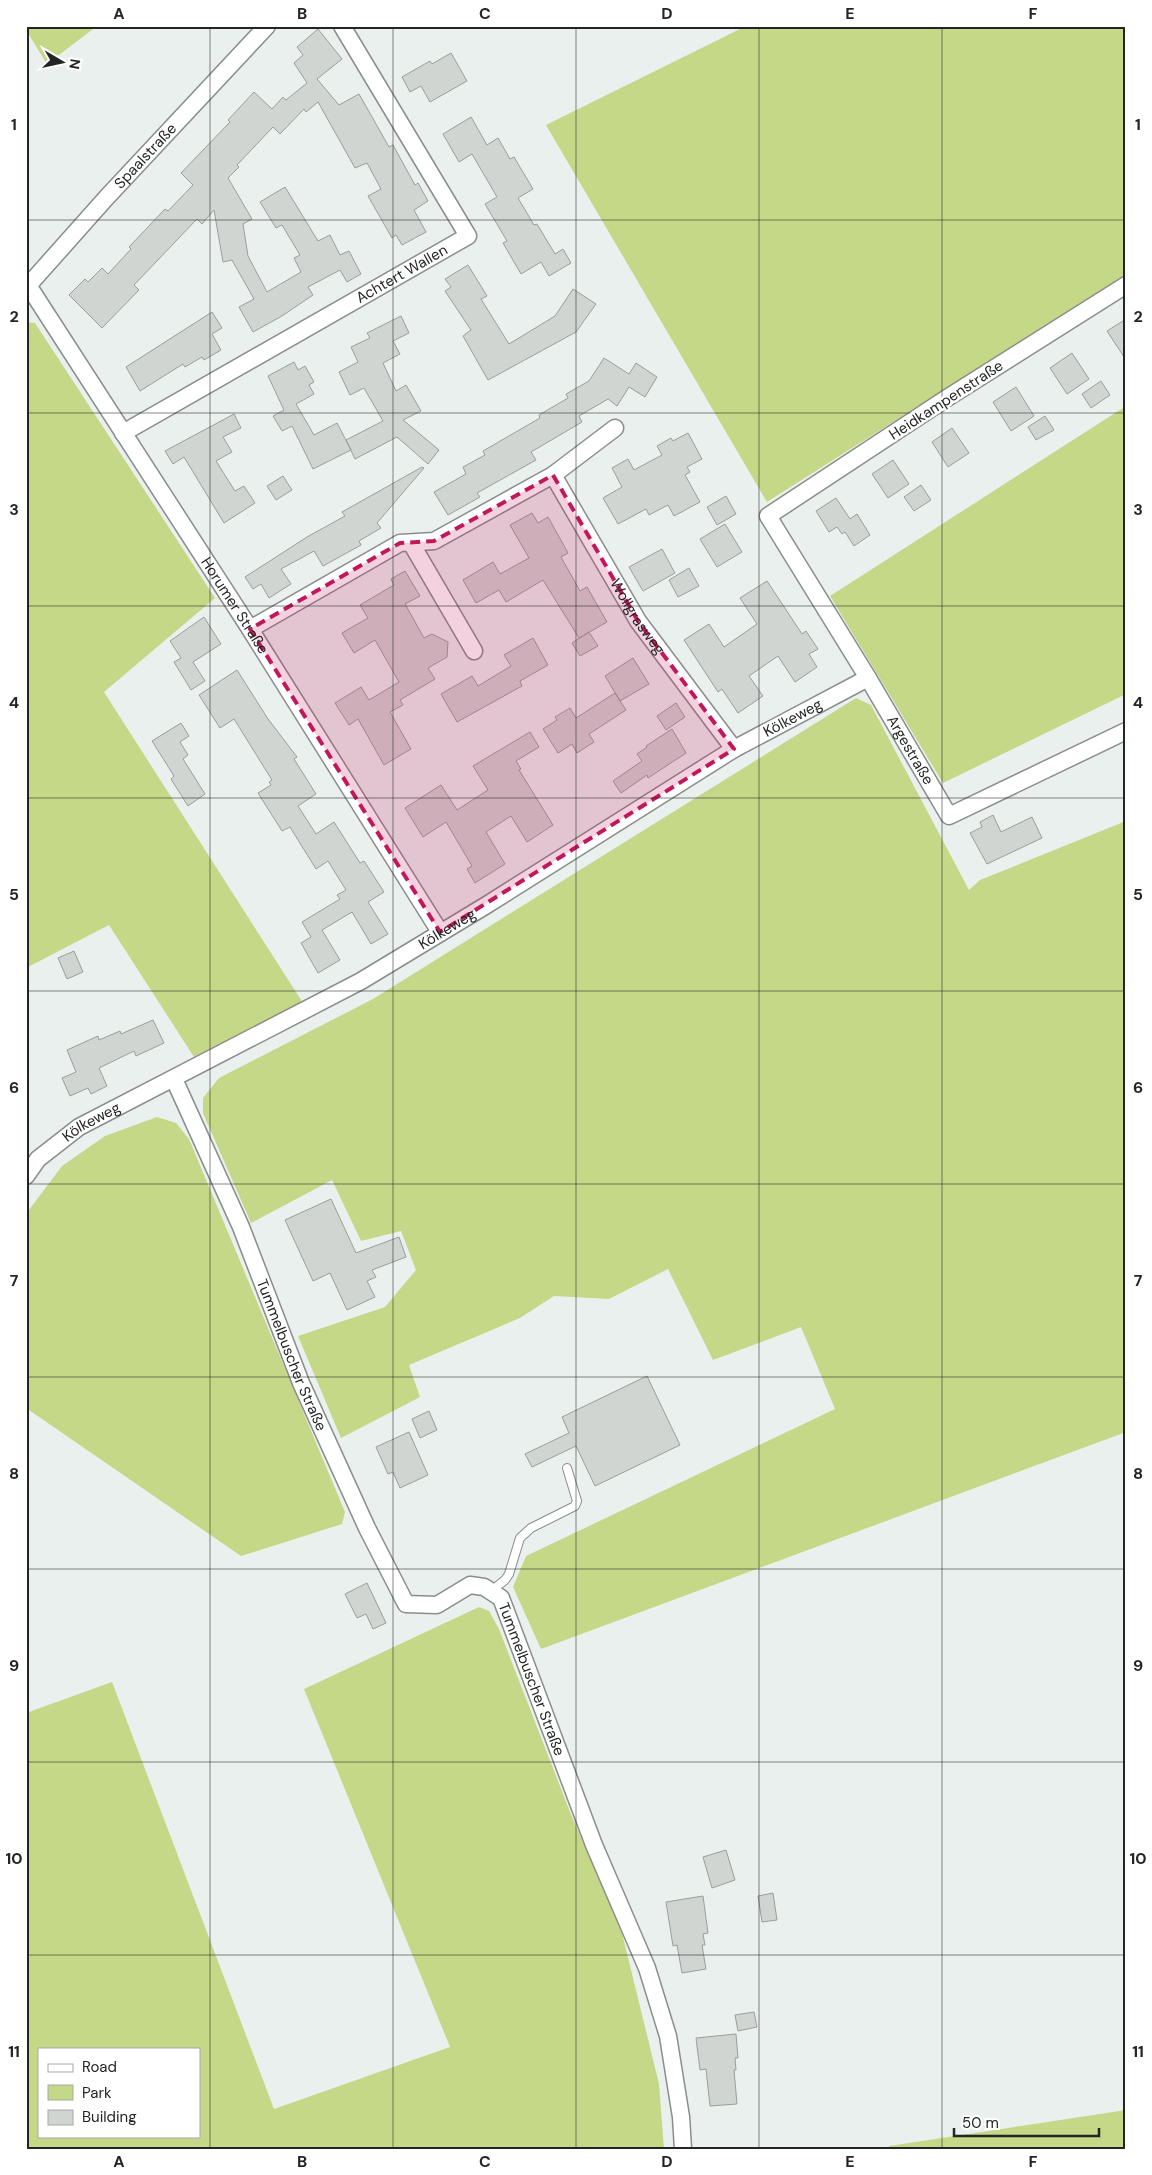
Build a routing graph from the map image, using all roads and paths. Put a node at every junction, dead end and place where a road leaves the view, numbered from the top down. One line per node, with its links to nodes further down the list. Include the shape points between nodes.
1 (267, 26): 3 (street, Spaalstraße)
2 (342, 26): 6 (street, Achtert Wallen, via 468,236)
3 (27, 285): 6 (street, Horumer Straße)
4 (1126, 286): 8 (street, Heidkampenstraße, via 947,398)
5 (615, 428): 7 (street)
6 (123, 433): 10 (street, Horumer Straße)
7 (553, 475): 9 (street, via 434,541); 14 (street, Wollgrasweg, via 638,621)
8 (768, 516): 12 (street, Argestraße)
9 (411, 543): 10 (street, via 400,543); 11 (street)
10 (250, 629): 15 (street, Horumer Straße)
11 (474, 651)
12 (868, 678): 13 (street, Argestraße, via 949,816); 14 (street, Kölkeweg)
13 (1126, 731)
14 (734, 749): 15 (street, Kölkeweg)
15 (440, 932): 16 (street, Kölkeweg, via 361,981)
16 (174, 1078): 17 (street, Kölkeweg, via 79,1127 38,1159); 19 (street, Tummelbuscher Straße, via 241,1227 300,1383 406,1604 437,1605 470,1585 484,1587)
17 (26, 1176)
18 (567, 1468): 19 (lane, via 577,1500 575,1506 531,1528 520,1538 509,1574)
19 (491, 1592): 20 (street, Tummelbuscher Straße, via 501,1598 594,1845 647,1968 668,2036)
20 (683, 2149)

